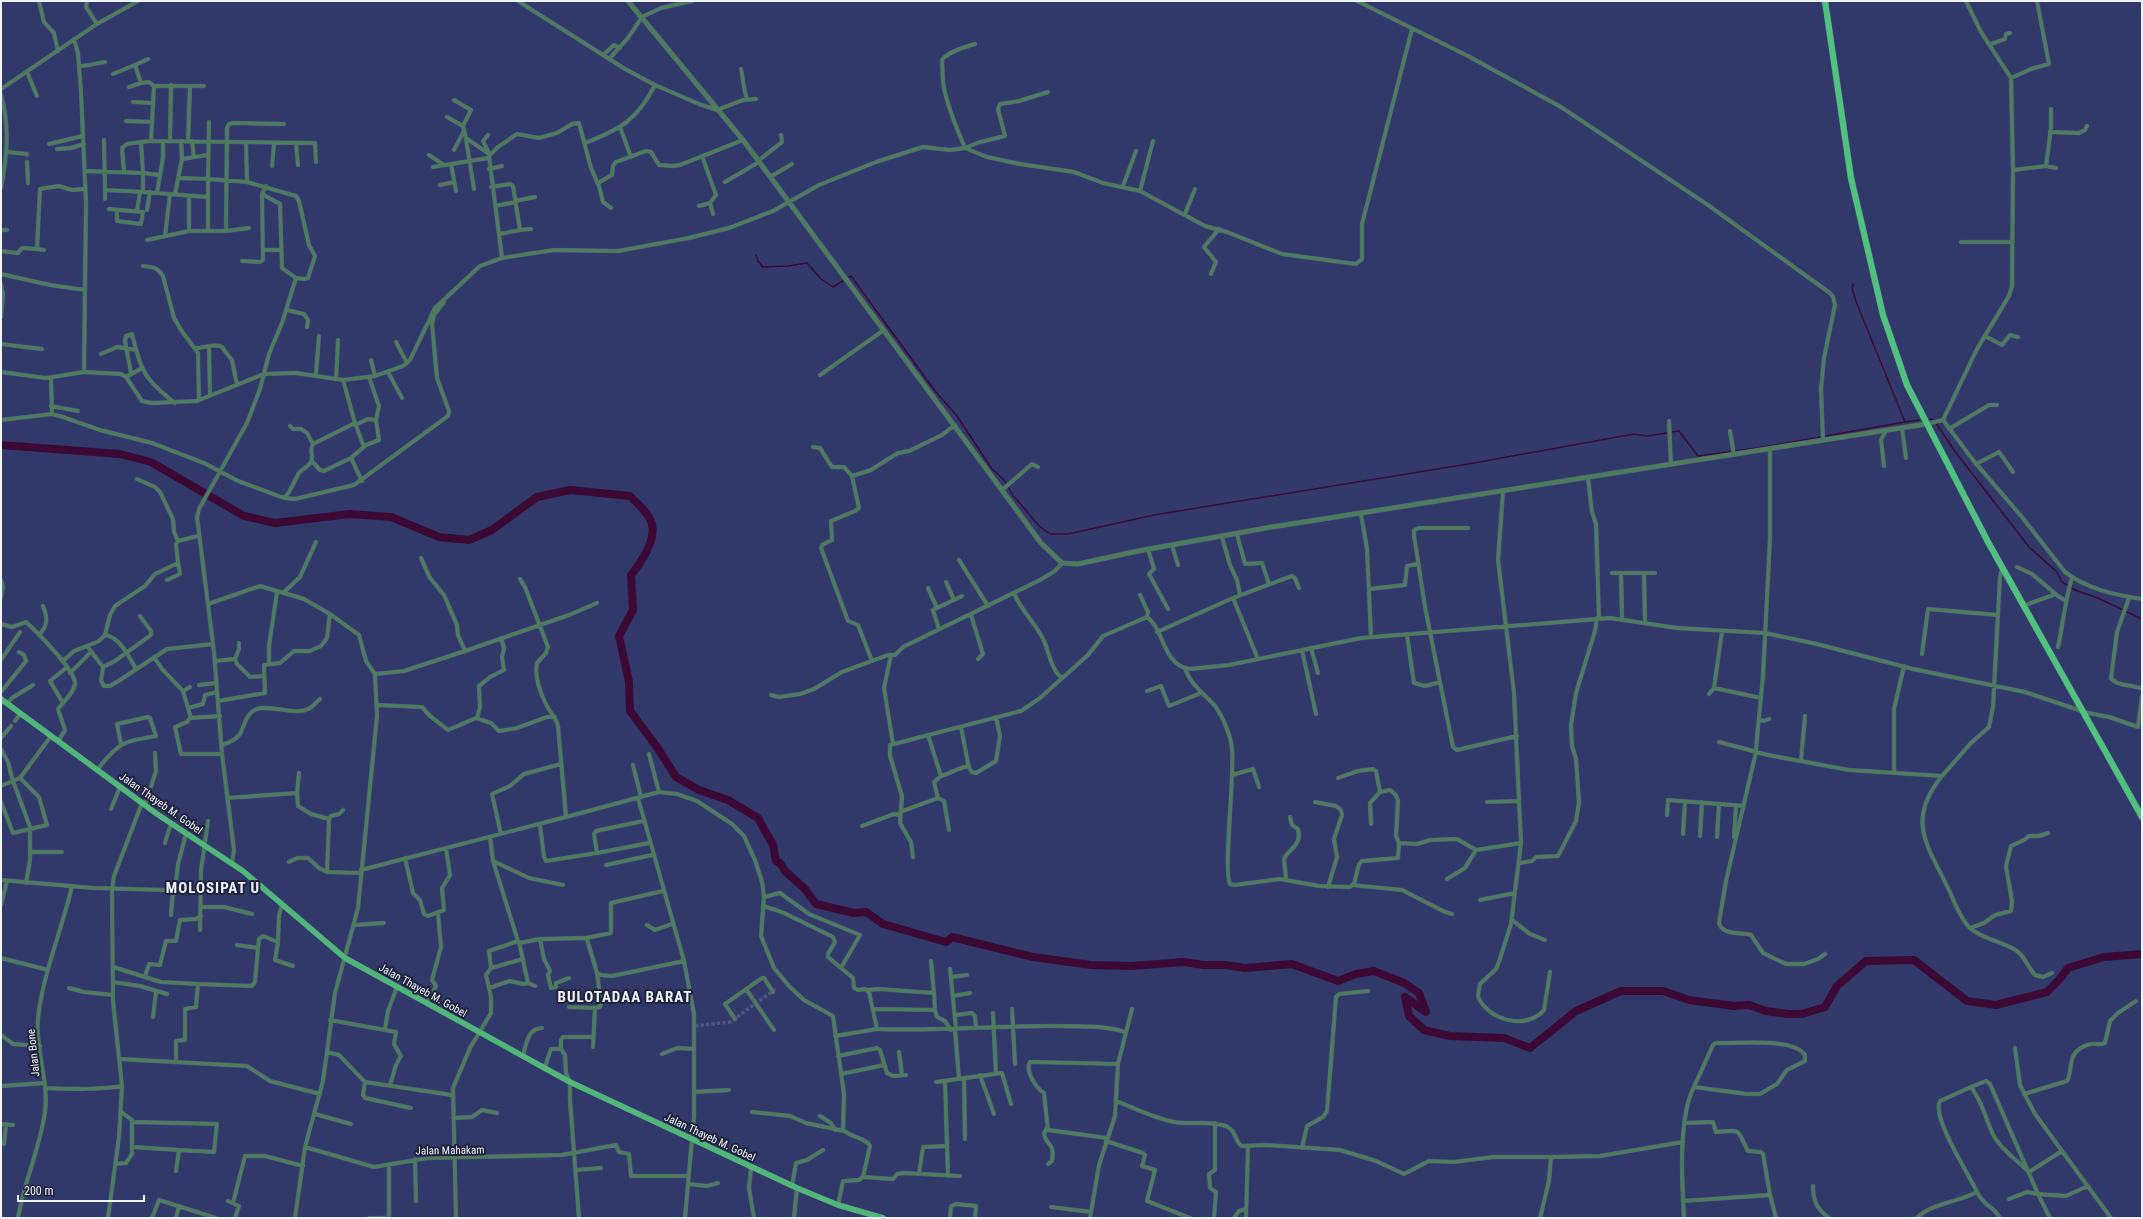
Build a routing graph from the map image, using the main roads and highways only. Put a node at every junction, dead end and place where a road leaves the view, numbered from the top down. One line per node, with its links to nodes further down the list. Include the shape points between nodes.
1 (1826, 1): 3 (highway, via 1851,178 1883,315 1907,384 2002,568)
2 (1, 699): 4 (main road, Jalan Thayeb M. Gobel, via 186,834 232,863 345,958 570,1082 751,1168)
3 (2142, 817)
4 (865, 1216): 5 (main road, Jalan Thayeb M. Gobel)
5 (883, 1218)

